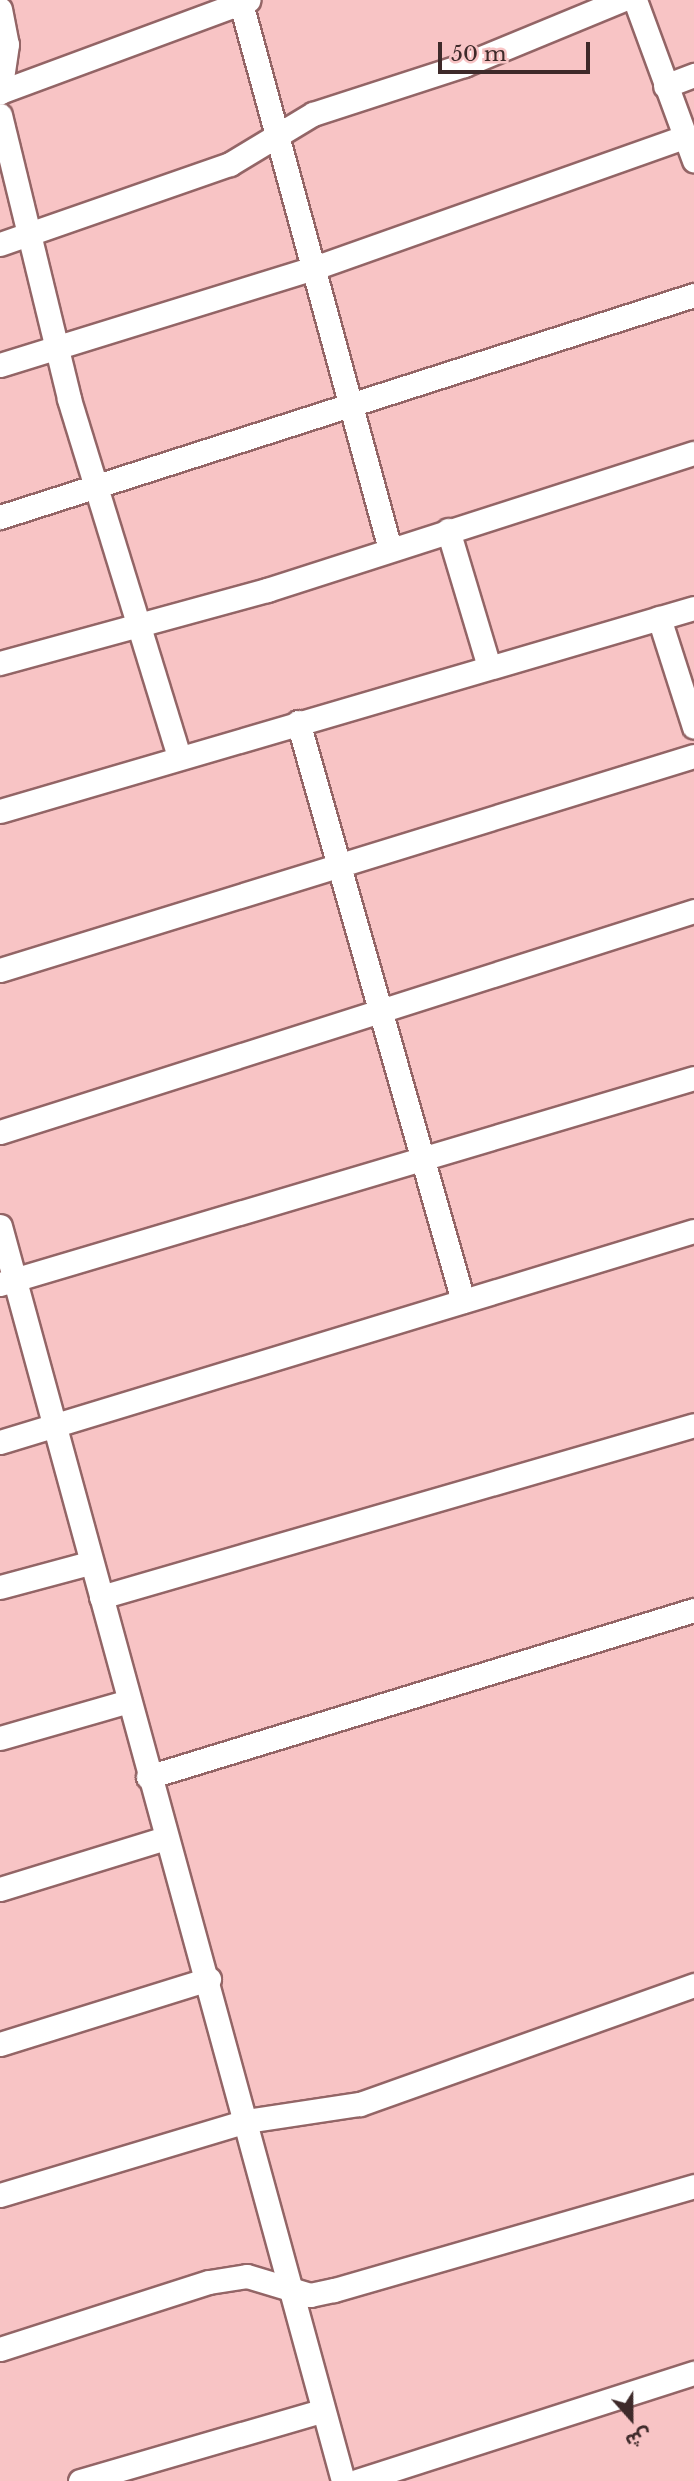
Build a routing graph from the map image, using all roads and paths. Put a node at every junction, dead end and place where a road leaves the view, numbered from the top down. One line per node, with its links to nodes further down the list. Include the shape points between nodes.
1 (622, 0): 9 (street, via 464,65 313,114)
2 (635, 0): 6 (street)
3 (243, 1): 7 (street); 9 (street)
4 (0, 9): 7 (street, via 7,44)
5 (694, 75): 6 (street)
6 (665, 86): 10 (street)
7 (0, 92)
8 (0, 115): 12 (street)
9 (278, 135): 12 (street, via 230,164); 14 (street)
10 (684, 137): 11 (street); 14 (street)
11 (694, 160)
12 (30, 234): 13 (street); 16 (street)
13 (0, 244)
14 (314, 268): 16 (street); 18 (street)
15 (694, 295): 18 (street)
16 (57, 349): 17 (street); 20 (street)
17 (0, 365)
18 (351, 408): 20 (street); 23 (street)
19 (694, 453): 22 (street)
20 (96, 486): 21 (street); 26 (street)
21 (0, 517)
22 (448, 530): 23 (street); 28 (street)
23 (390, 549): 26 (street)
24 (694, 608): 25 (street)
25 (659, 618): 28 (street); 30 (street)
26 (136, 625): 27 (street); 32 (street)
27 (0, 663)
28 (489, 667): 29 (street)
29 (298, 722): 32 (street); 34 (street)
30 (694, 727)
31 (694, 756): 34 (street)
32 (180, 758): 33 (street)
33 (0, 811)
34 (339, 868): 36 (street); 37 (street)
35 (694, 911): 37 (street)
36 (0, 970)
37 (378, 1009): 39 (street); 40 (street)
38 (694, 1079): 40 (street)
39 (0, 1132)
40 (421, 1158): 43 (street); 44 (street)
41 (0, 1226): 43 (street)
42 (694, 1231): 44 (street)
43 (6, 1281): 46 (street)
44 (463, 1301): 46 (street)
45 (694, 1425): 50 (street)
46 (51, 1426): 47 (street); 48 (street)
47 (0, 1442)
48 (89, 1563): 49 (street); 50 (street)
49 (0, 1587)
50 (101, 1597): 52 (street)
51 (694, 1610): 54 (street)
52 (129, 1701): 53 (street); 54 (street)
53 (0, 1738)
54 (148, 1777): 55 (street)
55 (166, 1838): 56 (street); 57 (street)
56 (0, 1889)
57 (209, 1979): 59 (street); 60 (street)
58 (694, 1985): 60 (street, via 360,2104)
59 (0, 2044)
60 (247, 2121): 62 (street); 63 (street)
61 (694, 2186): 63 (street, via 334,2290)
62 (0, 2195)
63 (294, 2290): 64 (street, via 247,2276 209,2282); 66 (street)
64 (0, 2349)
65 (694, 2373): 69 (street)
66 (321, 2411): 67 (street); 68 (street)
67 (80, 2481)
68 (343, 2481)
69 (357, 2481)

